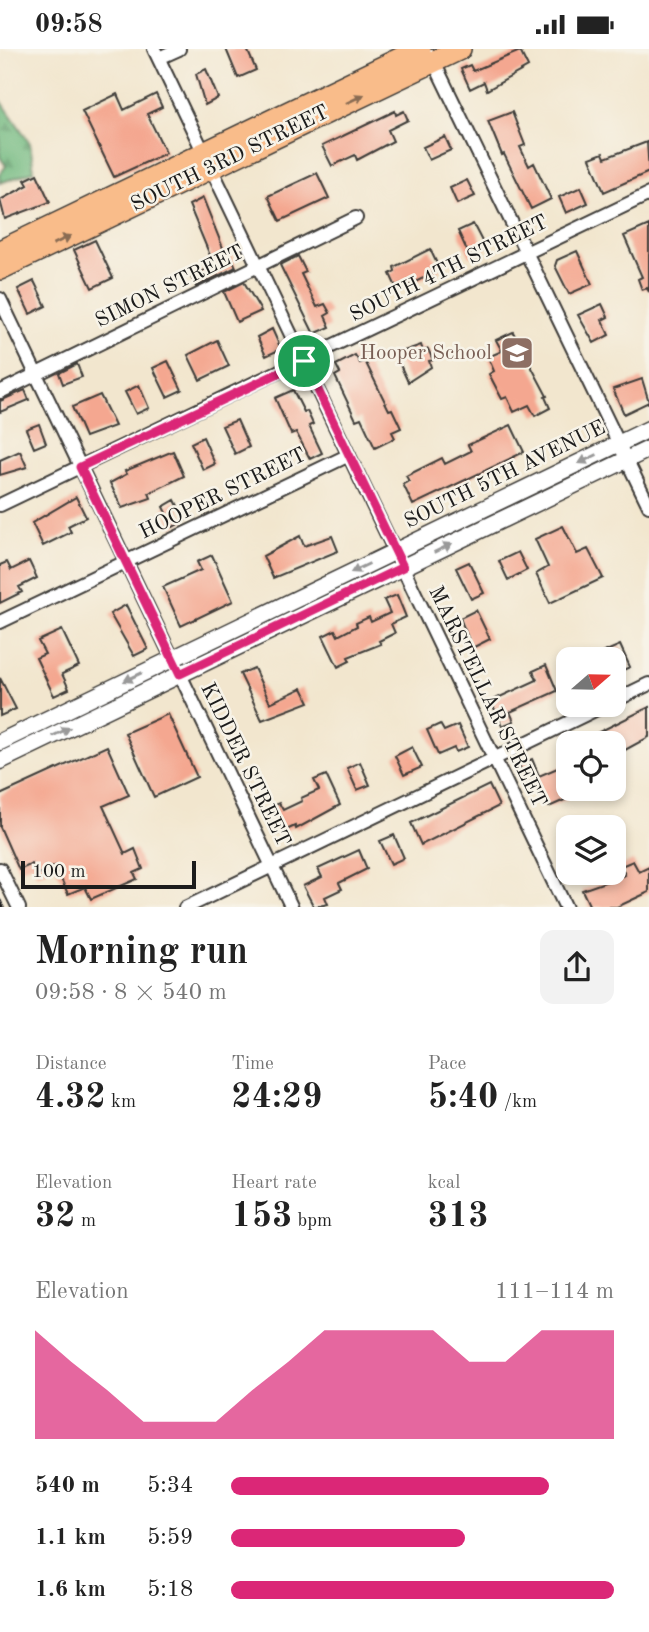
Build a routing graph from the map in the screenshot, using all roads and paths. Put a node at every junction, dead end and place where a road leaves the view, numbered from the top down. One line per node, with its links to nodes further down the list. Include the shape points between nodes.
1 (179, 49): 4 (street)
2 (460, 49): 3 (highway, SOUTH 3RD STREET)
3 (428, 53): 5 (highway, SOUTH 3RD STREET); 9 (street)
4 (156, 54): 5 (street, MARSTELLAR STREET)
5 (208, 160): 8 (highway, SOUTH 3RD STREET); 10 (street, MARSTELLAR STREET); 11 (highway, SOUTH 3RD STREET, one-way to 5)
6 (649, 194): 9 (street, SOUTH 4TH STREET)
7 (356, 218): 10 (street, SIMON STREET)
8 (0, 251)
9 (526, 252): 13 (street, SOUTH 4TH STREET); 17 (street)
10 (258, 265): 13 (street, MARSTELLAR STREET); 14 (street, SIMON STREET)
11 (0, 269)
12 (0, 299): 14 (street, KIDDER STREET)
13 (304, 361): 19 (street, MARSTELLAR STREET); 21 (street, SOUTH 4TH STREET)
14 (36, 374): 15 (street, SIMON STREET); 21 (street, KIDDER STREET)
15 (0, 391)
16 (649, 429): 17 (street, SOUTH 5TH AVENUE)
17 (620, 443): 20 (street); 24 (street, SOUTH 5TH AVENUE, one-way to 24)
18 (649, 449): 20 (street, SOUTH 5TH AVENUE)
19 (349, 455): 24 (street, MARSTELLAR STREET); 25 (street, HOOPER STREET)
20 (627, 459): 23 (street); 26 (street, SOUTH 5TH AVENUE, one-way to 20)
21 (80, 467): 22 (street, SOUTH 4TH STREET); 25 (street, KIDDER STREET)
22 (0, 505)
23 (649, 506)
24 (395, 551): 26 (street, MARSTELLAR STREET); 28 (street, SOUTH 5TH AVENUE, one-way to 28)
25 (126, 562): 27 (street, HOOPER STREET); 28 (street, KIDDER STREET)
26 (403, 567): 29 (street, SOUTH 5TH AVENUE); 34 (street, MARSTELLAR STREET)
27 (0, 622)
28 (173, 659): 29 (street, KIDDER STREET); 33 (street, SOUTH 5TH AVENUE, one-way to 33)
29 (180, 674): 35 (street, SOUTH 5TH AVENUE, one-way to 29); 36 (street, KIDDER STREET)
30 (649, 684): 31 (street)
31 (626, 695)
32 (580, 717): 34 (street)
33 (0, 742)
34 (495, 758): 36 (street); 41 (street, MARSTELLAR STREET)
35 (0, 761)
36 (272, 866): 39 (street); 40 (street, KIDDER STREET)
37 (0, 869): 38 (street)
38 (19, 907)
39 (187, 907)
40 (292, 907)
41 (566, 907)

